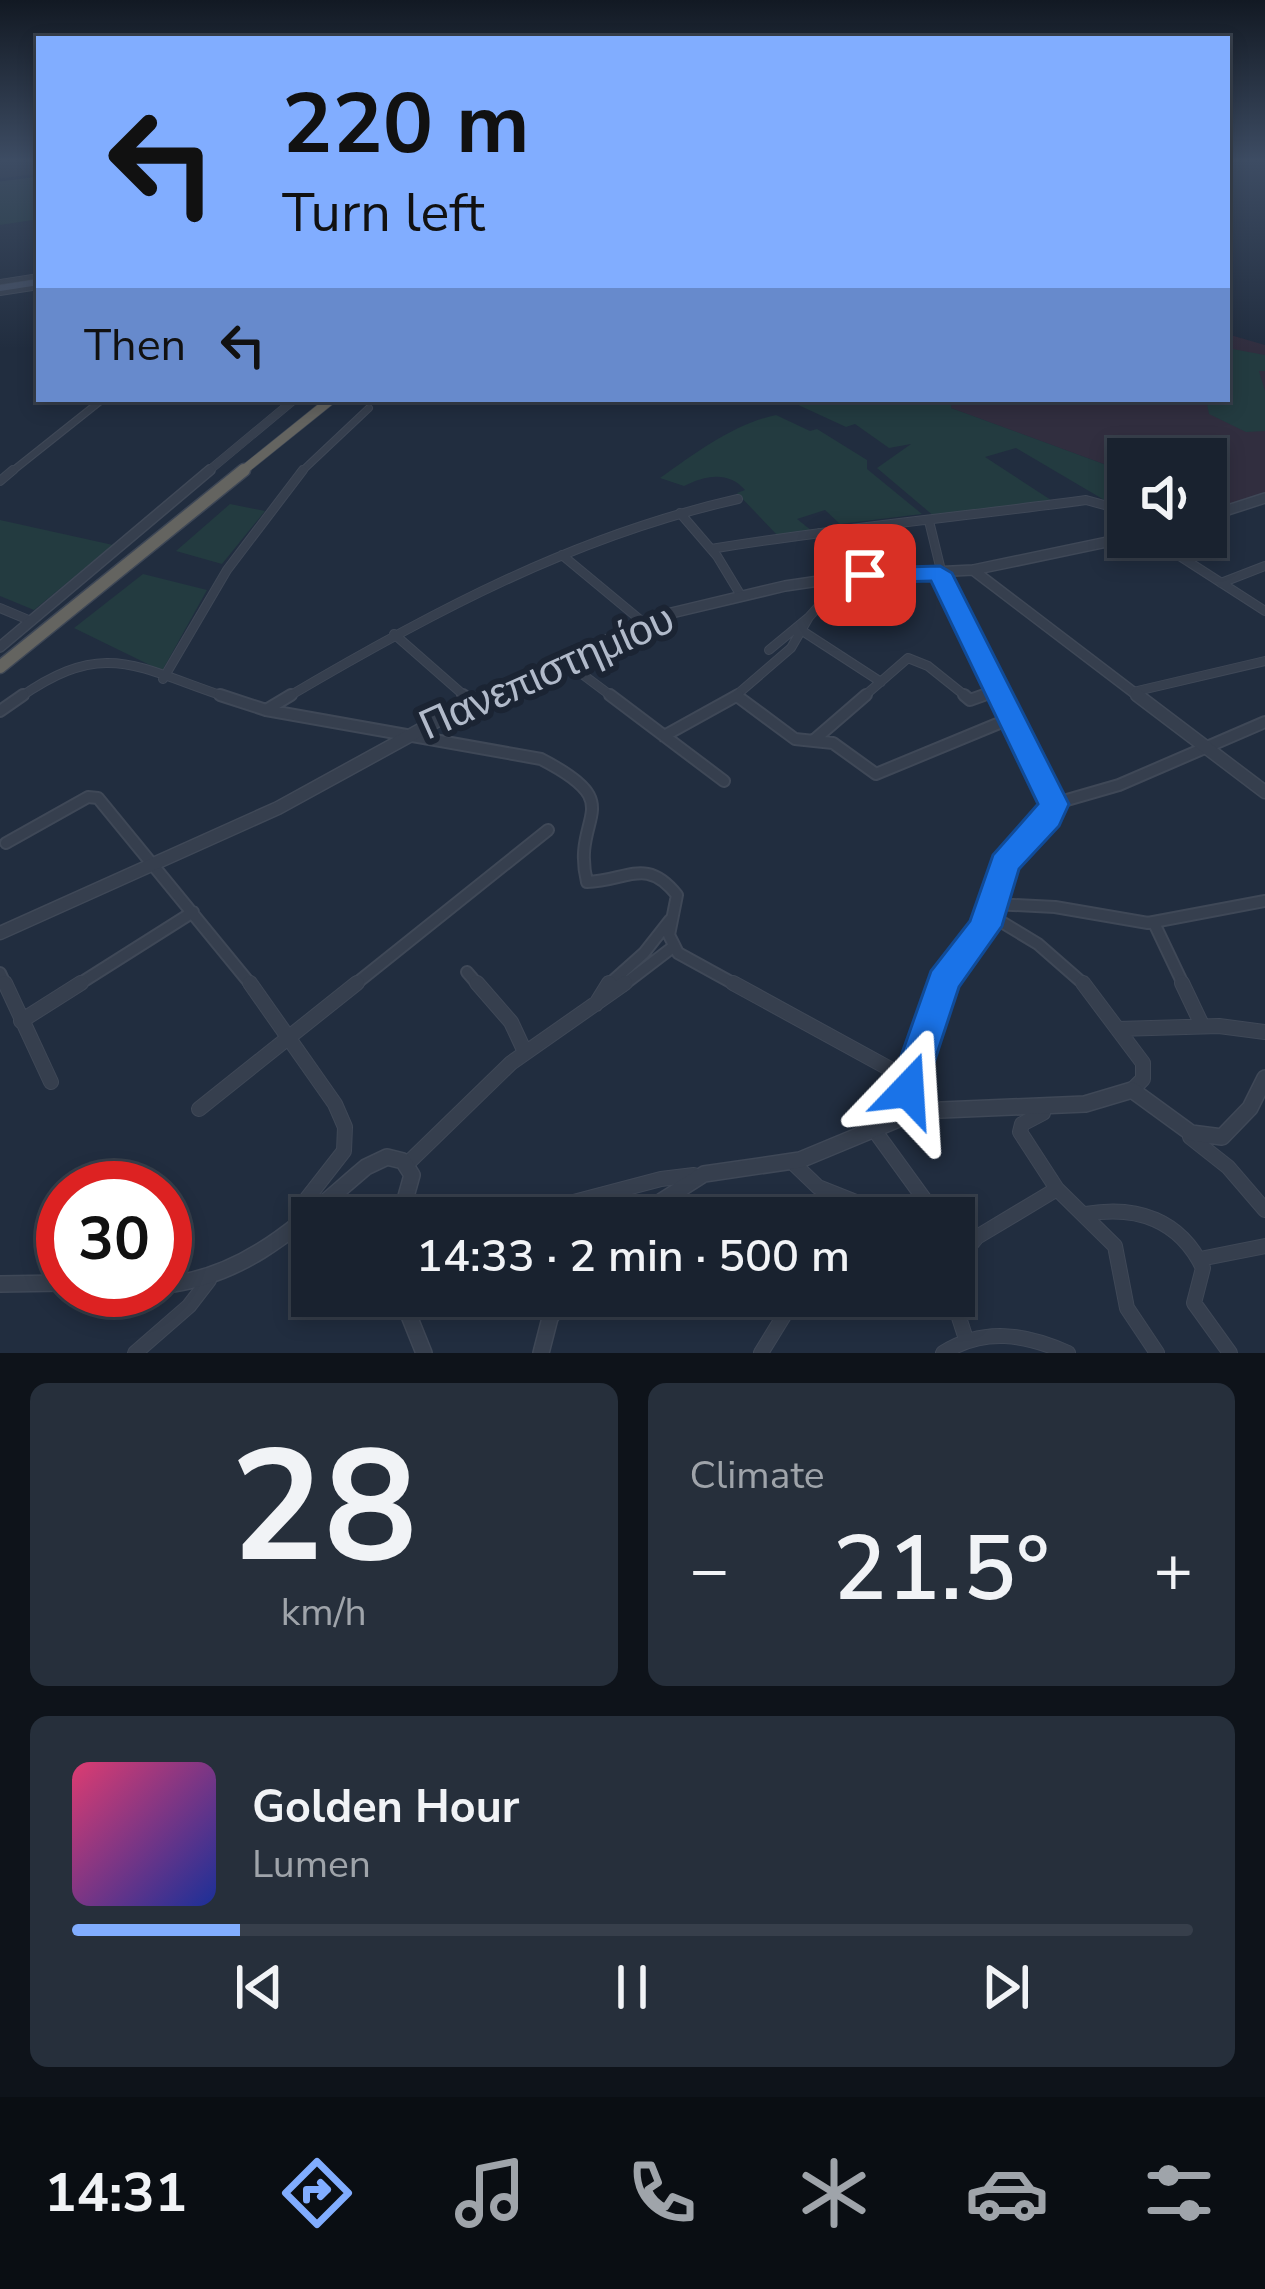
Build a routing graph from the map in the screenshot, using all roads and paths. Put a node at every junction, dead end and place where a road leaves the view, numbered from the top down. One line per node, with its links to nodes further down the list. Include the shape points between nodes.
1 (36, 281): 2 (main road)
2 (0, 287)
3 (100, 402): 7 (street)
4 (291, 402): 28 (street)
5 (328, 402): 36 (highway)
6 (368, 409): 37 (street, via 259,524)
7 (0, 481)
8 (1265, 498): 11 (street)
9 (738, 499): 12 (street)
10 (1107, 506): 13 (street, via 1086,500)
11 (1227, 510)
12 (680, 513): 16 (street); 17 (street)
13 (929, 521): 14 (street); 21 (street)
14 (819, 533): 16 (street); 22 (street)
15 (1107, 542): 20 (street, Πανεπιστημίου)
16 (712, 549): 24 (street)
17 (562, 555): 29 (street); 31 (street)
18 (1182, 558): 23 (street)
19 (1265, 566): 23 (street)
20 (973, 570): 21 (street, Πανεπιστημίου); 40 (street)
21 (940, 573): 22 (street, Πανεπιστημίου); 39 (street)
22 (849, 576): 24 (street, Πανεπιστημίου); 27 (street)
23 (1221, 584): 26 (street)
24 (740, 594): 29 (street, Πανεπιστημίου)
25 (0, 608): 28 (street)
26 (1265, 611)
27 (809, 617): 30 (street); 33 (street)
28 (31, 621): 32 (street)
29 (644, 622): 34 (street, Πανεπιστημίου)
30 (804, 632): 38 (street); 41 (street)
31 (394, 634): 42 (street); 44 (street)
32 (0, 647)
33 (769, 650)
34 (562, 659): 42 (street, Πανεπιστημίου); 48 (street)
35 (1264, 663): 40 (street)
36 (0, 667)
37 (163, 679): 43 (street, via 124,663 87,662 42,679); 44 (street)
38 (880, 682): 39 (street, via 913,658 967,698); 49 (street)
39 (998, 690): 45 (street)
40 (1133, 692): 50 (street)
41 (737, 696): 48 (street); 49 (street)
42 (470, 700): 47 (street, Πανεπιστημίου)
43 (0, 710)
44 (266, 710): 47 (street)
45 (1015, 718): 49 (street, via 878,774 836,744); 53 (street)
46 (1265, 722): 50 (street)
47 (405, 734): 56 (street, Πανεπιστημίου, via 278,808); 60 (street, via 528,755 567,772 594,803 585,880 634,871 662,879 677,895)
48 (664, 736): 51 (street)
49 (810, 743)
50 (1206, 747): 52 (street); 53 (street)
51 (724, 781)
52 (1265, 792)
53 (1053, 804): 58 (street, via 1004,864)
54 (548, 830): 71 (street)
55 (6, 843): 56 (street, via 93,796)
56 (152, 863): 59 (street); 62 (street, Πανεπιστημίου)
57 (1265, 901): 61 (street)
58 (991, 910): 61 (street, via 1055,907); 69 (street, via 1064,960); 74 (street, via 944,981)
59 (193, 912): 67 (street); 71 (street)
60 (670, 920): 63 (street); 66 (street)
61 (1154, 923): 68 (street)
62 (0, 933)
63 (673, 947): 66 (street); 74 (street)
64 (467, 972): 72 (street, via 511,1022)
65 (0, 973): 67 (street)
66 (596, 1004): 72 (street)
67 (21, 1021): 75 (street)
68 (1202, 1025): 69 (street); 70 (street)
69 (1118, 1029): 76 (street, via 1144,1066)
70 (1265, 1032)
71 (289, 1038): 78 (street); 85 (street, via 346,1135 335,1166)
72 (525, 1052): 82 (street)
73 (1265, 1078): 80 (street, via 1234,1133)
74 (912, 1081): 79 (street)
75 (51, 1082)
76 (1132, 1090): 77 (street); 80 (street)
77 (1044, 1106): 79 (street, via 926,1109); 84 (street, via 1019,1130)
78 (199, 1109)
79 (877, 1125): 81 (street); 91 (street)
80 (1190, 1136): 92 (street)
81 (792, 1162): 83 (street); 90 (street)
82 (407, 1165): 86 (street, via 392,1156 371,1164); 87 (street)
83 (704, 1174): 88 (street); 89 (street)
84 (1057, 1189): 93 (street); 95 (street)
85 (309, 1197)
86 (332, 1197)
87 (407, 1197)
88 (593, 1197)
89 (668, 1197)
90 (842, 1197)
91 (924, 1197)
92 (1265, 1210)
93 (1086, 1214): 98 (street, via 1161,1219); 114 (street, via 1118,1252 1127,1308)
94 (291, 1232): 99 (street)
95 (977, 1237): 96 (street)
96 (975, 1239)
97 (1265, 1246): 98 (street)
98 (1200, 1259): 115 (street, via 1194,1303)
99 (209, 1280): 100 (street); 108 (street)
100 (192, 1282)
101 (36, 1283): 102 (street)
102 (0, 1284)
103 (409, 1317): 109 (street)
104 (551, 1317): 110 (street)
105 (783, 1317): 111 (street)
106 (959, 1317): 107 (street)
107 (966, 1339): 112 (street); 113 (street, via 1019,1336)
108 (135, 1353)
109 (424, 1353)
110 (542, 1353)
111 (761, 1353)
112 (943, 1353)
113 (1068, 1353)
114 (1157, 1353)
115 (1230, 1353)

